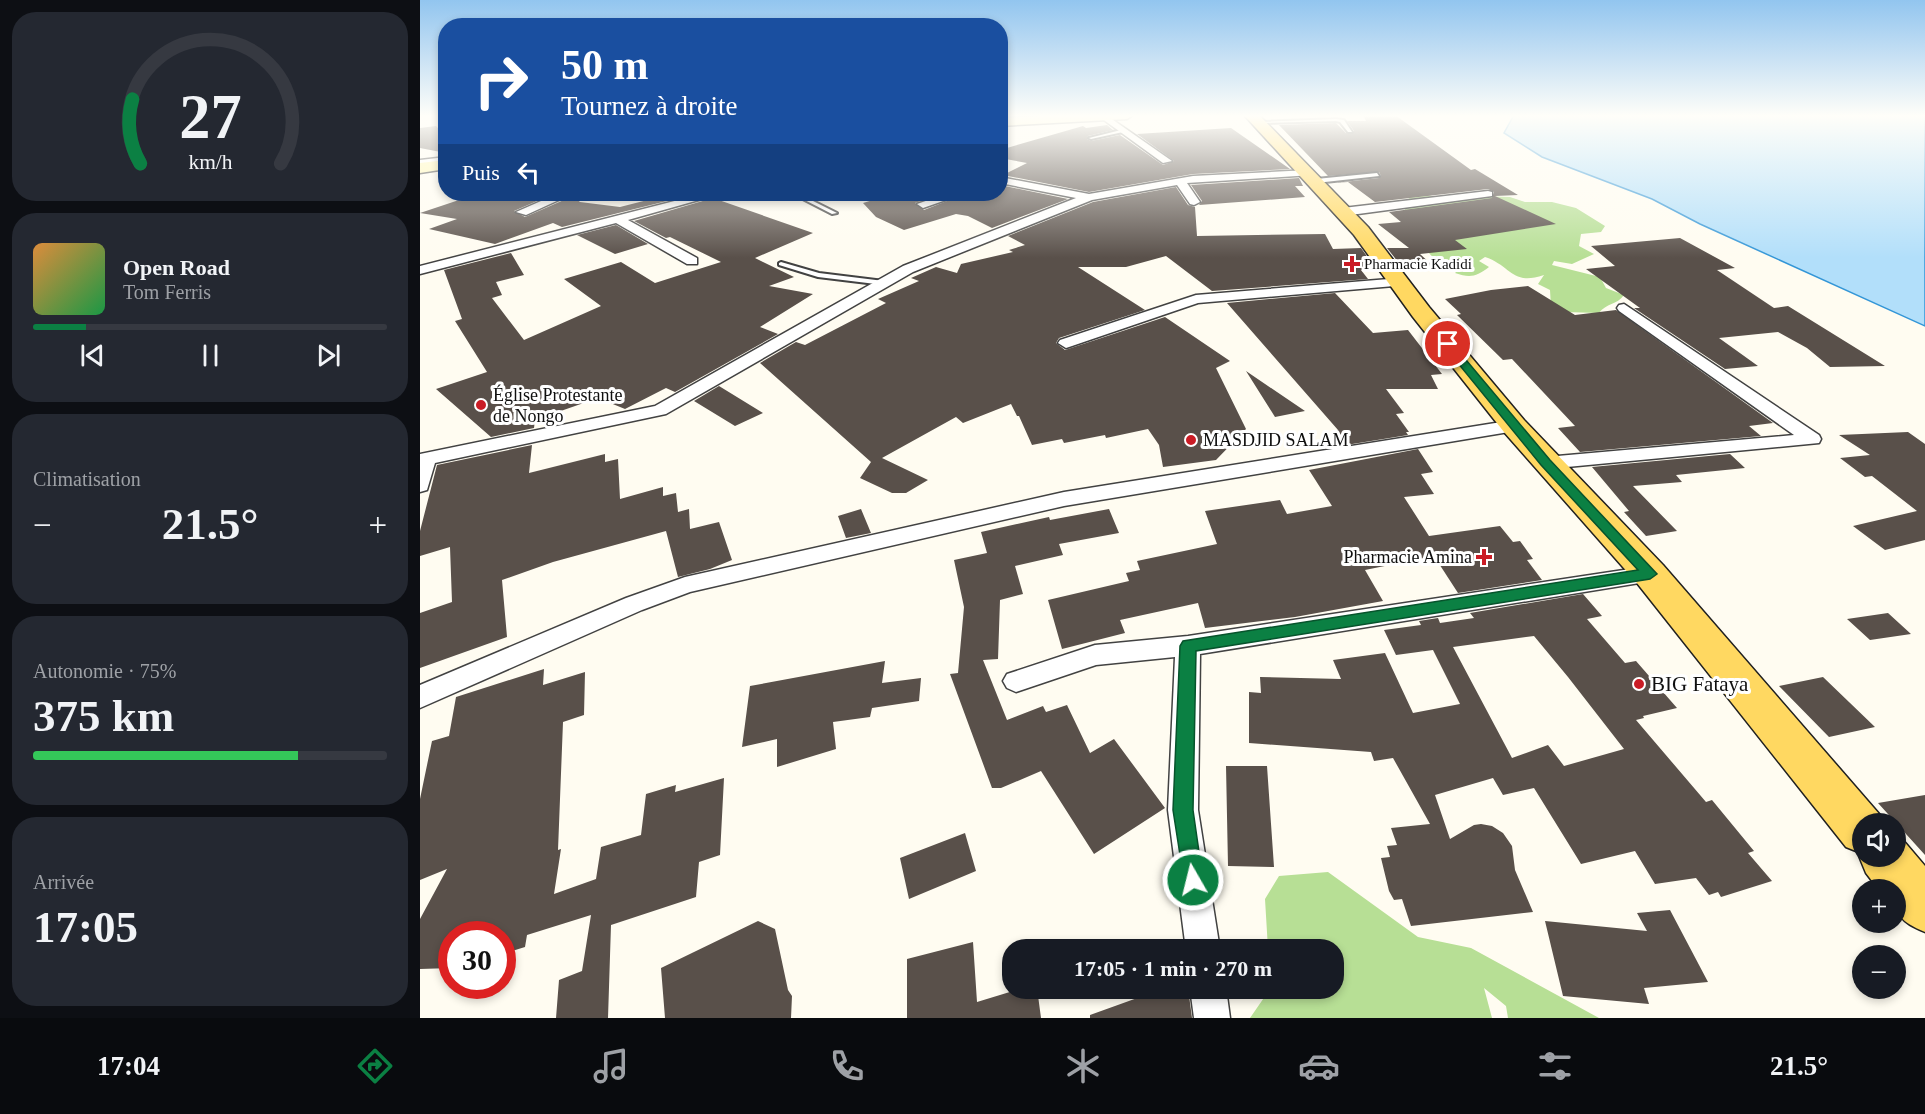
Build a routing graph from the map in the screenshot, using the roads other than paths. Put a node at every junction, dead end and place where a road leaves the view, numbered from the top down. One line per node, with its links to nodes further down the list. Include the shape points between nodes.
1 (1298, 163): 5 (main road)
2 (438, 164): 3 (main road)
3 (420, 168)
4 (1377, 175): 5 (lane)
5 (1312, 177): 6 (street); 17 (main road)
6 (1180, 181): 9 (street); 14 (street)
7 (1008, 182): 9 (street)
8 (1488, 194): 17 (street)
9 (1089, 197): 24 (street, via 947,252)
10 (549, 201): 16 (street)
11 (687, 201): 19 (street)
12 (810, 201): 18 (lane)
13 (933, 201): 15 (street)
14 (1194, 202)
15 (923, 204)
16 (522, 212)
17 (1343, 212): 23 (main road)
18 (834, 213)
19 (618, 219): 20 (street); 22 (street)
20 (692, 261)
21 (781, 264): 24 (lane, via 818,274)
22 (420, 270)
23 (1401, 282): 26 (street, via 1196,299); 27 (main road)
24 (884, 283): 28 (street, via 660,410)
25 (1624, 308): 29 (street, via 1812,439)
26 (1066, 343)
27 (1514, 426): 29 (main road); 34 (street, via 1064,499 685,585)
28 (423, 459): 30 (street)
29 (1546, 463): 31 (main road)
30 (420, 486)
31 (1650, 574): 32 (street); 35 (main road)
32 (1188, 646): 33 (street, via 1095,655); 38 (street, via 1183,810)
33 (1016, 681)
34 (420, 697)
35 (1852, 818)
36 (1893, 867): 37 (main road)
37 (1925, 906)
38 (1201, 939)
39 (1209, 999): 40 (street)
40 (1212, 1018)

